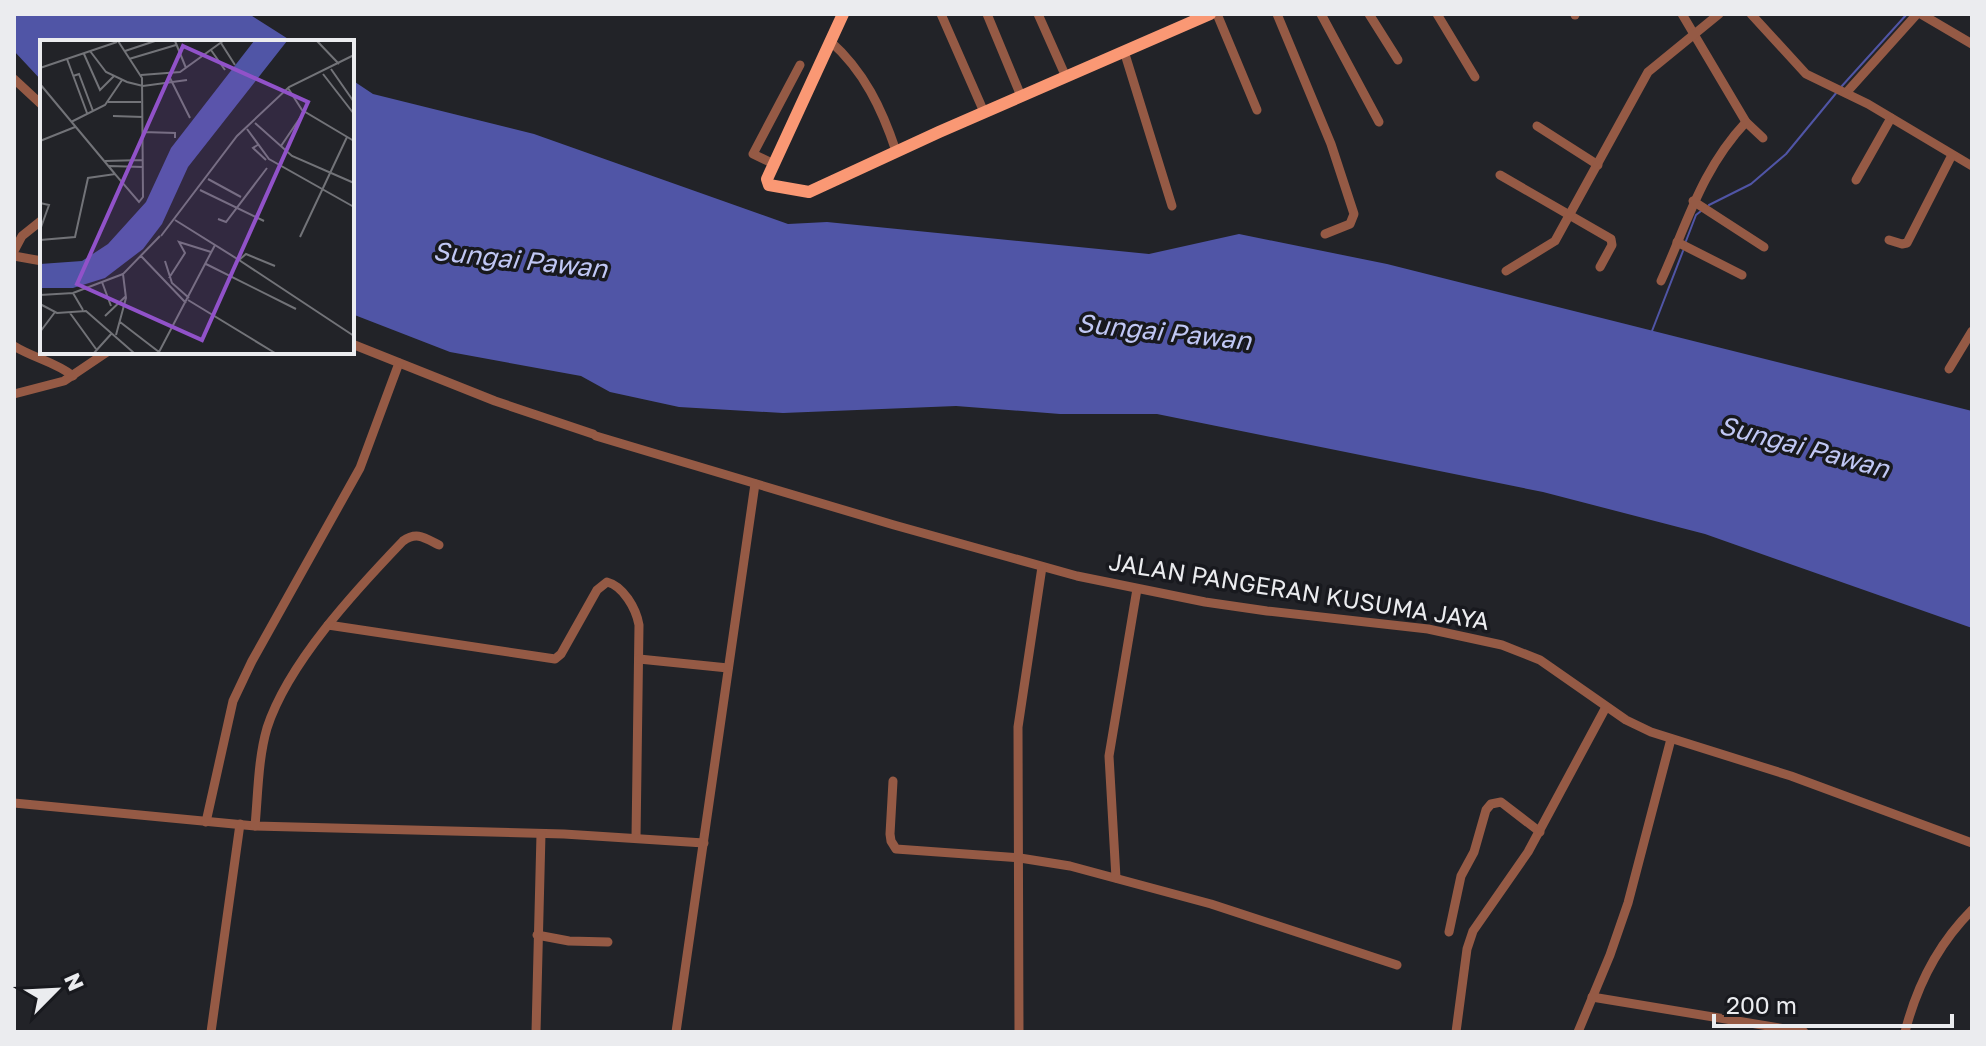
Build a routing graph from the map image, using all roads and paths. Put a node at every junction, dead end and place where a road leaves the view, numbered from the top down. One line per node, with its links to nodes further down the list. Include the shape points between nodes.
1 (843, 14): 16 (main road)
2 (941, 14): 28 (street)
3 (987, 14): 25 (street)
4 (1038, 14): 21 (street)
5 (1210, 14): 18 (main road)
6 (1217, 14): 27 (street)
7 (1277, 14): 45 (street, via 1354,214 1350,224)
8 (1321, 14): 30 (street)
9 (1369, 14): 19 (street)
10 (1437, 14): 22 (street)
11 (1682, 14): 15 (street)
12 (1719, 14): 15 (street)
13 (1751, 14): 24 (street, via 1795,64)
14 (1919, 14): 17 (street); 24 (street)
15 (1693, 34): 31 (street); 37 (street, via 1648,72)
16 (830, 41): 34 (street, via 873,94); 36 (main road)
17 (1972, 44)
18 (1124, 51): 21 (main road); 42 (street)
19 (1398, 60)
20 (800, 65): 36 (street)
21 (1066, 77): 25 (main road)
22 (1475, 77)
23 (14, 79): 26 (street)
24 (1844, 92): 29 (street)
25 (1021, 96): 28 (main road)
26 (40, 103)
27 (1257, 110)
28 (984, 112): 34 (main road)
29 (1891, 118): 35 (street); 40 (street)
30 (1379, 122)
31 (1746, 122): 33 (street); 41 (street)
32 (1537, 126): 37 (street)
33 (1763, 138)
34 (896, 151): 36 (main road, via 809,192 769,185)
35 (1952, 155): 38 (street); 46 (street, via 1907,243)
36 (763, 159)
37 (1598, 165): 43 (street)
38 (1972, 166)
39 (1500, 175): 43 (street)
40 (1856, 180)
41 (1693, 201): 47 (street); 48 (street)
42 (1172, 206)
43 (1570, 216): 51 (street, via 1612,240); 52 (street, via 1551,246)
44 (40, 222): 49 (street, via 22,236)
45 (1325, 234)
46 (1889, 240)
47 (1677, 242): 53 (street); 54 (street)
48 (1764, 247)
49 (14, 254): 50 (street)
50 (40, 260)
51 (1600, 267)
52 (1506, 271)
53 (1742, 275)
54 (1661, 281)
55 (1972, 331): 60 (street)
56 (354, 345): 59 (street, JALAN PANGERAN KUSUMA JAYA)
57 (14, 346): 61 (street)
58 (104, 354): 61 (street)
59 (399, 363): 63 (street, JALAN PANGERAN KUSUMA JAYA, via 595,435); 74 (street, via 360,468 233,701)
60 (1949, 369)
61 (73, 376): 62 (street)
62 (14, 394)
63 (755, 484): 65 (street, JALAN PANGERAN KUSUMA JAYA); 69 (street)
64 (439, 545): 67 (street, via 420,535 403,541)
65 (1042, 567): 66 (street, JALAN PANGERAN KUSUMA JAYA); 82 (street, via 1018,727)
66 (1137, 589): 70 (street, JALAN PANGERAN KUSUMA JAYA, via 1478,638 1530,654); 83 (street, via 1109,756)
67 (328, 625): 68 (street, via 554,659 597,590 610,581 635,612); 76 (street, via 268,725)
68 (639, 659): 69 (street); 79 (street)
69 (728, 668): 80 (street)
70 (1606, 707): 71 (street, JALAN PANGERAN KUSUMA JAYA); 77 (street)
71 (1671, 739): 81 (street, JALAN PANGERAN KUSUMA JAYA, via 1791,776); 89 (street, via 1628,903)
72 (893, 781): 82 (street, via 890,834 896,849)
73 (14, 803): 74 (street)
74 (206, 822): 75 (street)
75 (240, 824): 76 (street); 90 (street)
76 (255, 826): 78 (street)
77 (1540, 832): 85 (street, via 1501,802 1491,804 1461,876); 94 (street, via 1470,938)
78 (541, 834): 79 (street); 86 (street)
79 (636, 838): 80 (street)
80 (704, 843): 92 (street)
81 (1972, 843)
82 (1020, 858): 83 (street); 93 (street)
83 (1116, 878): 88 (street, via 1262,919)
84 (1972, 910): 97 (street, via 1928,968)
85 (1449, 932)
86 (537, 935): 87 (street); 91 (street)
87 (608, 942)
88 (1397, 965)
89 (1592, 997): 95 (street); 96 (street)
90 (211, 1032)
91 (536, 1032)
92 (676, 1032)
93 (1019, 1032)
94 (1456, 1032)
95 (1578, 1032)
96 (1804, 1032)
97 (1905, 1032)

